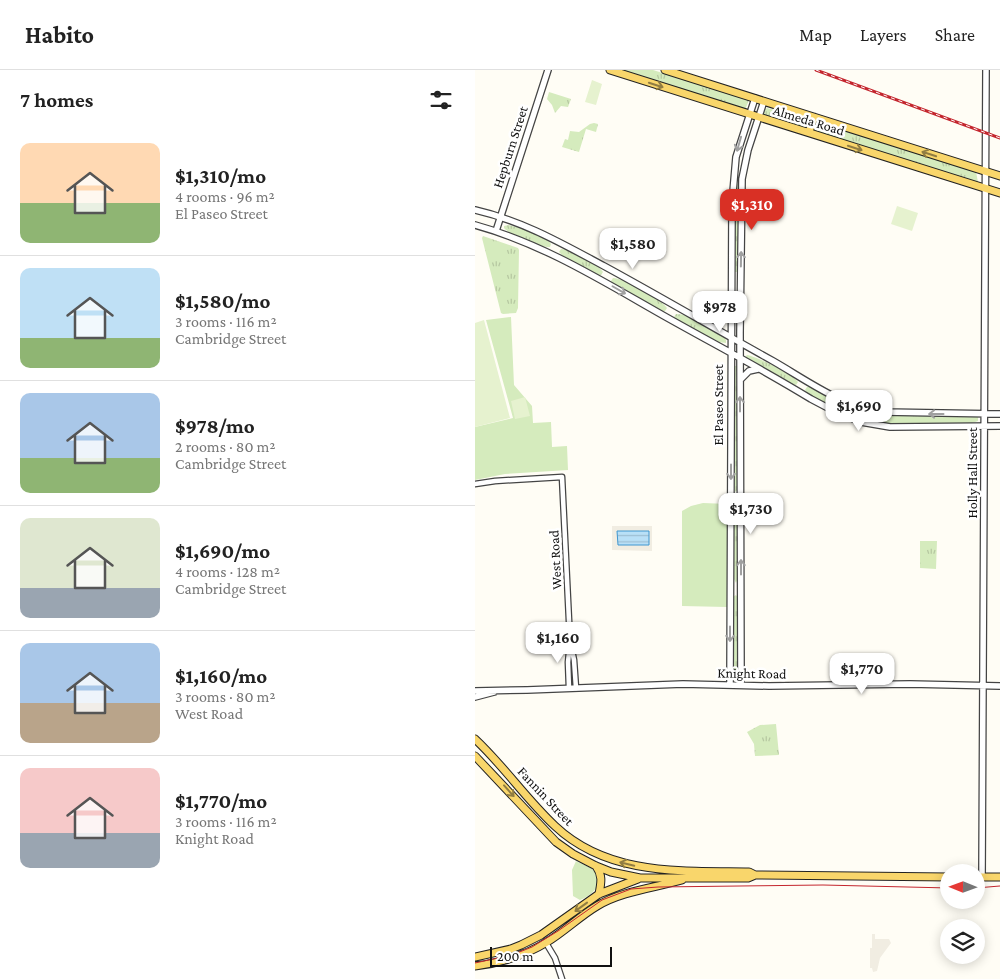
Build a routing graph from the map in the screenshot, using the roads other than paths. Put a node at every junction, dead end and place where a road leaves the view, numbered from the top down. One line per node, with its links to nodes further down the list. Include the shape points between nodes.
1 (548, 70): 18 (street, Hepburn Street)
2 (610, 70): 7 (main road, Almeda Road, one-way to 7)
3 (665, 70): 5 (main road, Almeda Road)
4 (986, 70): 11 (street, Holly Hall Street)
5 (755, 98): 6 (main road, Almeda Road); 7 (street, El Paseo Street)
6 (764, 101): 8 (street, El Paseo Street); 9 (main road, Almeda Road)
7 (749, 114): 8 (main road, Almeda Road); 13 (street, El Paseo Street, one-way to 13)
8 (759, 117): 10 (main road, Almeda Road); 14 (street, El Paseo Street)
9 (815, 117): 10 (main road); 11 (main road, Almeda Road, one-way to 9)
10 (809, 132): 15 (main road, Almeda Road, one-way to 15)
11 (985, 171): 12 (main road, Almeda Road); 15 (street, Holly Hall Street)
12 (1000, 176)
13 (733, 179): 14 (street); 24 (street, El Paseo Street)
14 (742, 179): 25 (street, El Paseo Street, one-way to 14)
15 (985, 188): 16 (main road, Almeda Road); 39 (street, Holly Hall Street)
16 (1000, 189)
17 (475, 210): 18 (street)
18 (501, 216): 20 (street, Hepburn Street); 21 (street)
19 (475, 225): 20 (street)
20 (496, 231): 22 (street)
21 (559, 242): 22 (street); 23 (street)
22 (552, 254): 26 (street)
23 (611, 270): 26 (street); 27 (street)
24 (731, 277): 25 (street); 29 (street, El Paseo Street)
25 (741, 277): 32 (street, El Paseo Street)
26 (604, 281): 28 (street, one-way to 28)
27 (673, 305): 28 (street); 30 (street)
28 (666, 317): 33 (street)
29 (731, 320): 30 (street); 31 (street, El Paseo Street)
30 (717, 330): 31 (street)
31 (730, 338): 32 (street); 33 (street, El Paseo Street)
32 (740, 343): 34 (street, El Paseo Street); 36 (street)
33 (730, 353): 34 (street); 44 (street, El Paseo Street, one-way to 44)
34 (740, 359): 35 (street); 37 (street, El Paseo Street)
35 (758, 369): 37 (street, via 746,372); 38 (street)
36 (804, 380): 38 (street); 39 (street, one-way to 36, via 871,411 843,401)
37 (740, 383): 45 (street, El Paseo Street, one-way to 37)
38 (798, 391): 42 (street, via 861,422 889,427)
39 (985, 414): 40 (street); 42 (street, Holly Hall Street)
40 (1000, 414)
41 (1000, 426): 42 (street)
42 (985, 427): 50 (street, Holly Hall Street)
43 (475, 484): 52 (street, West Road, via 562,477 570,641 568,656)
44 (731, 498): 45 (street); 46 (street, El Paseo Street)
45 (740, 499): 47 (street, El Paseo Street, one-way to 45)
46 (731, 587): 47 (street); 48 (street, El Paseo Street, one-way to 48)
47 (741, 587): 49 (street, El Paseo Street)
48 (730, 685): 49 (street, Knight Road); 52 (street, Knight Road)
49 (741, 685): 50 (street, Knight Road)
50 (983, 685): 51 (street, Knight Road); 58 (street, Holly Hall Street)
51 (1000, 686)
52 (573, 688): 54 (street, Knight Road)
53 (475, 690): 54 (street, Knight Road)
54 (503, 690): 55 (street, Knight Road)
55 (475, 697)
56 (475, 739): 60 (main road, Fannin Street, one-way to 56, via 626,864 602,857 579,845 554,826)
57 (475, 756): 59 (main road, Fannin Street, one-way to 59, via 556,842)
58 (979, 864)
59 (595, 866): 65 (main road, Fannin Street); 67 (main road, via 602,880)
60 (675, 871): 61 (main road, Fannin Street, via 749,872); 65 (main road)
61 (755, 875): 62 (main road, Fannin Street); 66 (main road, Fannin Street, via 748,878)
62 (940, 877)
63 (985, 877): 64 (main road)
64 (1000, 877)
65 (640, 878): 66 (main road, Fannin Street); 67 (main road)
66 (691, 878): 68 (main road, via 596,906)
67 (599, 894): 69 (main road, one-way to 69, via 541,935 511,949)
68 (546, 943): 70 (main road, via 511,958); 71 (street)
69 (475, 957)
70 (475, 966)
71 (562, 979)

